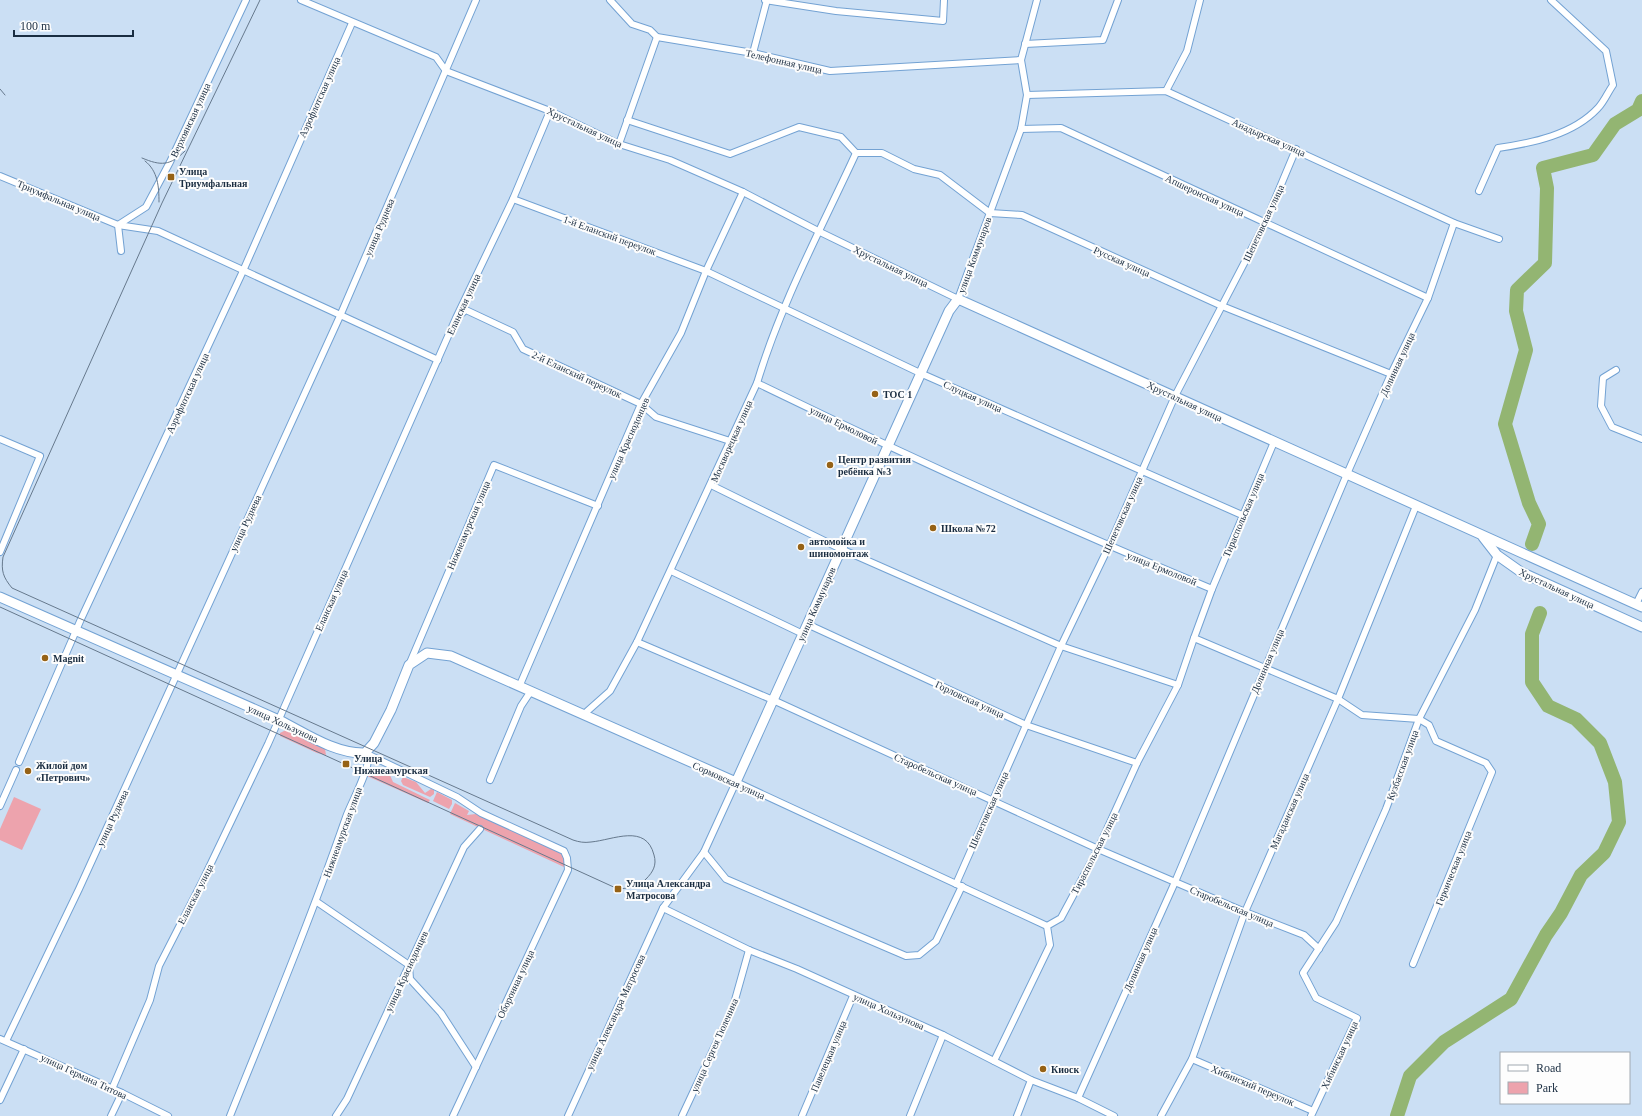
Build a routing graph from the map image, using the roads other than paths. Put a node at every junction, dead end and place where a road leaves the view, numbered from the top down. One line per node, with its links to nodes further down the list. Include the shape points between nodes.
1 (246, 0): 32 (street, Верхоянская улица, via 146,208)
2 (300, 0): 11 (street, Хрустальная улица)
3 (476, 0): 16 (street, улица Руднева)
4 (610, 0): 12 (street, Телефонная улица, via 632,24 650,30)
5 (766, 0): 6 (street, via 836,11 943,21); 14 (street)
6 (944, 0)
7 (1037, 0): 13 (street, улица Коммунаров)
8 (1118, 0): 13 (street, via 1103,40)
9 (1200, 0): 17 (street, via 1187,51)
10 (1551, 0): 26 (street, via 1606,51 1613,85 1598,108 1574,128 1526,144 1498,148)
11 (352, 23): 16 (street, Хрустальная улица, via 436,57); 36 (street, Аэрофлотская улица)
12 (657, 37): 14 (street, Телефонная улица); 20 (street)
13 (1025, 44): 15 (street, улица Коммунаров)
14 (753, 53): 15 (street, Телефонная улица, via 830,71)
15 (1021, 60): 18 (street, улица Коммунаров)
16 (446, 71): 19 (street, Хрустальная улица); 42 (street, улица Руднева)
17 (1166, 92): 18 (street, Анадырская улица); 23 (street, Анадырская улица)
18 (1027, 95): 21 (street, улица Коммунаров)
19 (550, 111): 22 (street, Хрустальная улица); 28 (street, Еланская улица)
20 (627, 120): 22 (street); 24 (street, via 730,154 799,127 841,137)
21 (1021, 129): 29 (street, улица Коммунаров); 30 (street, Апшеронская улица, via 1060,128)
22 (619, 144): 27 (street, Хрустальная улица, via 670,160)
23 (1296, 149): 30 (street, Шепетовская улица); 31 (street, Анадырская улица)
24 (856, 153): 29 (street, via 882,153 914,169 940,175); 33 (street, Москворецкая улица)
25 (0, 176): 32 (street, Триумфальная улица)
26 (1479, 191)
27 (743, 192): 33 (street, Хрустальная улица); 37 (street, улица Краснодонцев)
28 (513, 199): 37 (street, 1-й Еланский переулок); 43 (street, Еланская улица)
29 (990, 213): 39 (street, улица Коммунаров); 40 (street, Русская улица, via 1022,215)
30 (1265, 223): 38 (street, Апшеронская улица); 40 (street, Шепетовская улица)
31 (1454, 223): 34 (street, Анадырская улица); 38 (street, Долинная улица)
32 (118, 225): 35 (street); 36 (street, Триумфальная улица, via 158,231)
33 (820, 232): 39 (street, Хрустальная улица); 41 (street, Москворецкая улица)
34 (1499, 239)
35 (121, 251)
36 (243, 271): 42 (street, Триумфальная улица); 74 (street, Аэрофлотская улица)
37 (706, 271): 41 (street, Слуцкая улица); 50 (street, улица Краснодонцев, via 681,333)
38 (1428, 298): 47 (street, Долинная улица)
39 (958, 299): 46 (street, улица Коммунаров, via 948,311); 49 (street, Хрустальная улица)
40 (1222, 306): 47 (street, Русская улица); 49 (street, Шепетовская улица)
41 (784, 308): 46 (street, Слуцкая улица); 48 (street, Москворецкая улица, via 768,346)
42 (340, 316): 44 (street, Триумфальная улица); 81 (street, улица Руднева)
43 (456, 318): 44 (street, Еланская улица); 50 (street, 2-й Еланский переулок, via 466,310 513,332 522,349)
44 (438, 360): 89 (street, Еланская улица)
45 (1616, 370): 52 (street, via 1603,378 1601,406 1612,426)
46 (920, 373): 55 (street, улица Коммунаров); 56 (street, Слуцкая улица)
47 (1391, 374): 57 (street, Долинная улица)
48 (757, 383): 53 (street, Москворецкая улица); 55 (street, улица Ермоловой)
49 (1175, 396): 54 (street, Хрустальная улица); 56 (street, Шепетовская улица)
50 (641, 404): 53 (street, 2-й Еланский переулок, via 656,417); 59 (street, улица Краснодонцев)
51 (0, 439): 65 (street, via 40,456)
52 (1642, 440)
53 (730, 441): 58 (street, Москворецкая улица)
54 (1274, 442): 57 (street, Хрустальная улица); 61 (street, Тираспольская улица)
55 (887, 446): 63 (street, улица Ермоловой); 64 (street, улица Коммунаров)
56 (1141, 472): 61 (street, Слуцкая улица); 63 (street, Шепетовская улица)
57 (1347, 474): 60 (street, Хрустальная улица); 80 (street, Долинная улица)
58 (711, 485): 64 (street); 67 (street, Москворецкая улица)
59 (598, 506): 79 (street, Нижнеамурская улица, via 494,465); 83 (street, улица Краснодонцев)
60 (1416, 506): 62 (street, Хрустальная улица); 85 (street, Магаданская улица)
61 (1242, 515): 68 (street, Тираспольская улица)
62 (1482, 536): 66 (street, Хрустальная улица); 71 (street, Хрустальная улица)
63 (1109, 546): 68 (street, улица Ермоловой); 78 (street, Шепетовская улица)
64 (841, 549): 72 (street, улица Коммунаров); 78 (street)
65 (0, 552)
66 (1497, 555): 73 (street, Хрустальная улица, via 1521,572); 88 (street, Кузбасская улица, via 1474,610)
67 (671, 571): 75 (street); 77 (street, Москворецкая улица)
68 (1212, 589): 76 (street)
69 (1642, 592): 71 (street)
70 (0, 597): 74 (street, улица Хользунова)
71 (1639, 606)
72 (807, 624): 75 (street, улица Коммунаров); 90 (street, Горловская улица)
73 (1642, 627)
74 (77, 632): 81 (street, улица Хользунова); 92 (street, Аэрофлотская улица)
75 (803, 634): 86 (street, улица Коммунаров)
76 (1194, 638): 80 (street); 82 (street, Тираспольская улица)
77 (636, 642): 86 (street, Старобельская улица); 87 (street, Москворецкая улица, via 610,691)
78 (1061, 646): 82 (street); 90 (street, Шепетовская улица)
79 (409, 665): 83 (street, Сормовская улица, via 427,653 451,656); 91 (street, Нижнеамурская улица, via 391,710 374,743)
80 (1264, 669): 85 (street); 103 (street, Долинная улица)
81 (177, 676): 89 (street, улица Хользунова); 116 (street, улица Руднева)
82 (1178, 685): 93 (street, Тираспольская улица)
83 (519, 686): 84 (street, Сормовская улица)
84 (531, 692): 87 (street, Сормовская улица); 95 (street, via 520,706)
85 (1338, 699): 88 (street, via 1362,715); 107 (street, Магаданская улица)
86 (773, 700): 96 (street, улица Коммунаров); 97 (street, Старобельская улица)
87 (583, 715): 96 (street, Сормовская улица)
88 (1418, 719): 109 (street, Кузбасская улица, via 1386,809 1336,922); 111 (street, Героическая улица, via 1429,725 1436,741 1486,763 1492,772)
89 (279, 720): 91 (street, улица Хользунова, via 354,754); 122 (street, Еланская улица, via 159,966 150,1000)
90 (1026, 725): 93 (street, Горловская улица); 97 (street, Шепетовская улица)
91 (365, 753): 101 (street, улица Хользунова); 105 (street, Нижнеамурская улица, via 368,758 367,766)
92 (19, 762)
93 (1137, 762): 100 (street, Тираспольская улица)
94 (16, 770): 98 (street)
95 (490, 780)
96 (736, 782): 102 (street, улица Коммунаров); 104 (street, Сормовская улица)
97 (992, 800): 100 (street, Старобельская улица); 104 (street, Шепетовская улица)
98 (0, 806)
99 (480, 830): 112 (street, улица Краснодонцев, via 464,847)
100 (1098, 849): 103 (street, Старобельская улица); 108 (street, Тираспольская улица, via 1061,918)
101 (564, 851): 120 (street, Оборонная улица, via 568,870)
102 (704, 852): 104 (street, Шепетовская улица, via 726,879 906,956 919,955 936,941); 106 (street, улица Коммунаров)
103 (1175, 882): 107 (street, Старобельская улица); 124 (street, Долинная улица)
104 (959, 885): 108 (street, Сормовская улица)
105 (317, 902): 112 (street); 129 (street, Нижнеамурская улица)
106 (663, 908): 110 (street, улица Хользунова); 132 (street, улица Александра Матросова)
107 (1245, 912): 109 (street, Старобельская улица, via 1304,935); 118 (street, Магаданская улица)
108 (1047, 926): 119 (street, via 1050,945)
109 (1319, 949): 113 (street, Кузбасская улица)
110 (749, 950): 114 (street, улица Хользунова, via 797,969); 133 (street, улица Сергея Тюленина, via 733,1007)
111 (1413, 964)
112 (409, 965): 120 (street, via 410,979 441,1013); 130 (street, улица Краснодонцев, via 347,1099)
113 (1304, 973): 126 (street, Хибинская улица, via 1316,998 1357,1018)
114 (853, 996): 115 (street, улица Хользунова); 134 (street, Павелецкая улица)
115 (943, 1035): 119 (street, улица Хользунова); 135 (street)
116 (3, 1040): 117 (street, улица Германа Титова)
117 (24, 1049): 122 (street, улица Германа Титова); 125 (street)
118 (1192, 1059): 126 (street, Хибинский переулок); 138 (street, Магаданская улица)
119 (994, 1060): 121 (street, улица Хользунова)
120 (476, 1067): 131 (street, Оборонная улица)
121 (1031, 1080): 124 (street, улица Хользунова); 136 (street)
122 (112, 1089): 123 (street, улица Германа Титова)
123 (122, 1093): 127 (street); 128 (street, улица Германа Титова)
124 (1078, 1098): 137 (street, улица Хользунова)
125 (0, 1100)
126 (1312, 1114)
127 (111, 1116)
128 (168, 1116)
129 (230, 1116)
130 (336, 1116)
131 (453, 1116)
132 (568, 1116)
133 (682, 1116)
134 (802, 1116)
135 (910, 1116)
136 (1017, 1116)
137 (1114, 1116)
138 (1161, 1116)

